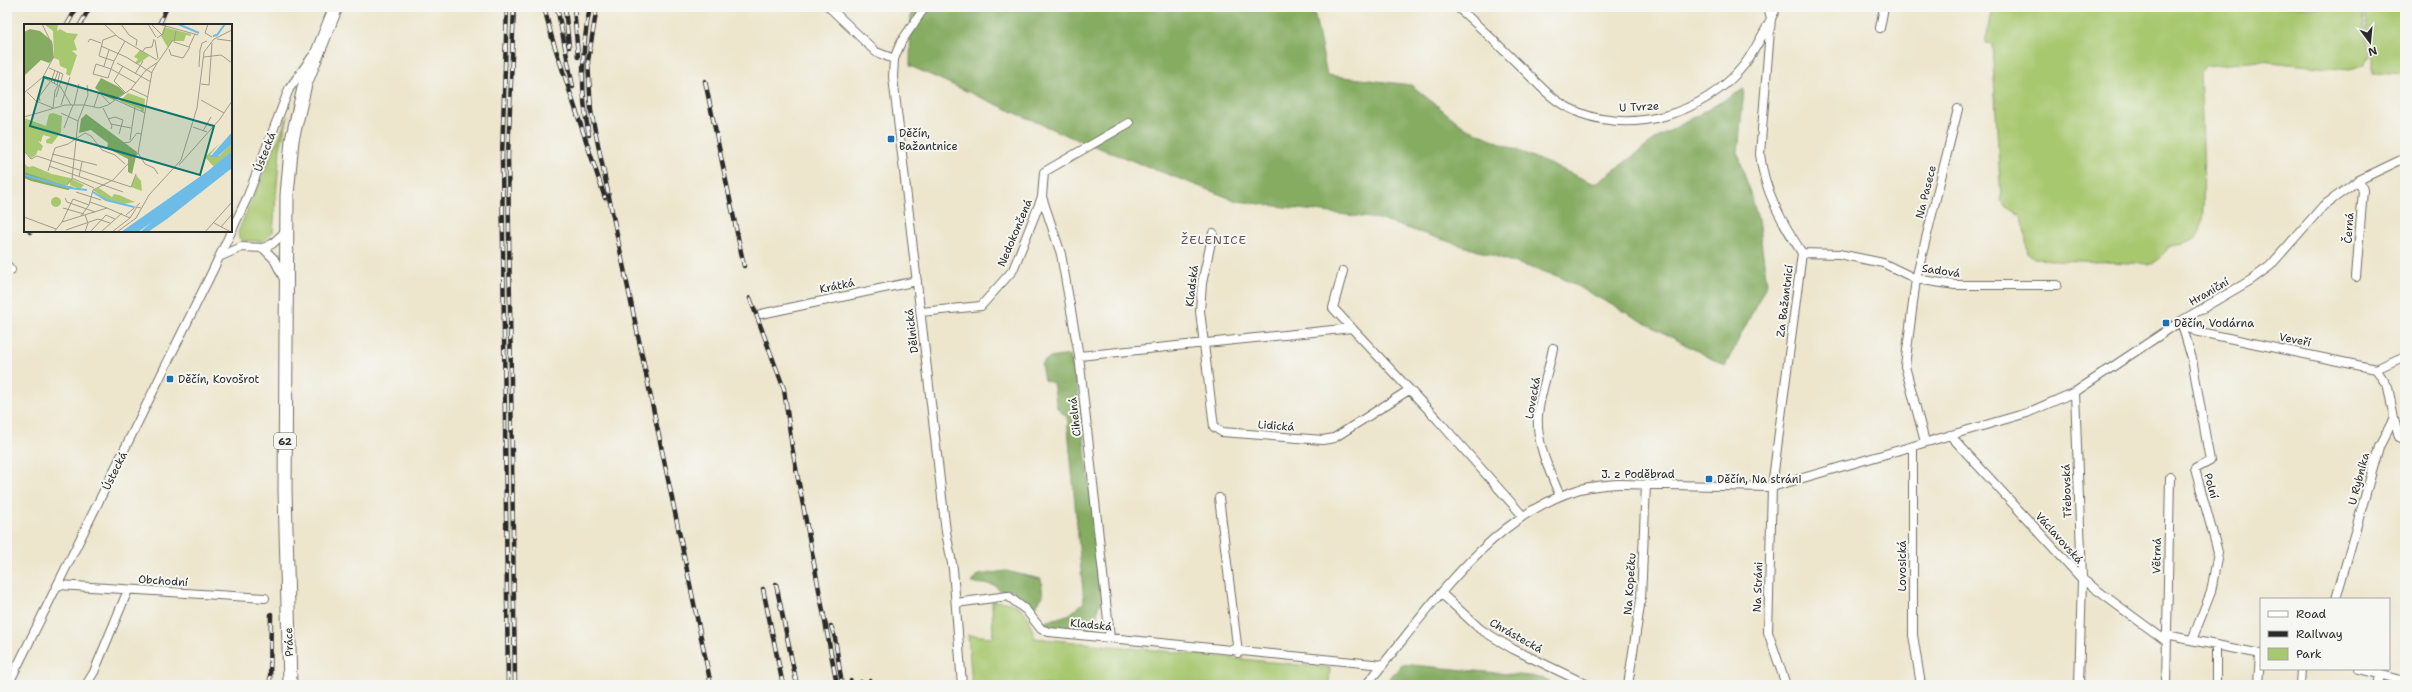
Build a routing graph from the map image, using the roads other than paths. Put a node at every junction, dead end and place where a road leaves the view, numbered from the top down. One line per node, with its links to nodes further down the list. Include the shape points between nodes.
1 (336, 7): 10 (main road, Ústecká / 62)
2 (829, 7): 11 (street, via 876,52)
3 (925, 7): 11 (street, via 901,42)
4 (1457, 7): 8 (street, U Tvrze, via 1548,94 1570,108 1598,118 1627,121 1669,116 1714,95 1744,65)
5 (1768, 7): 8 (street, Za Bažantnicí)
6 (1777, 7): 8 (street, U Tvrze)
7 (1884, 7): 9 (street)
8 (1771, 18): 22 (street, Za Bažantnicí, via 1760,154 1762,174 1783,223)
9 (1880, 28)
10 (316, 51): 17 (street, Ústecká, via 283,103); 18 (main road, Ústecká / 62, via 305,84 292,140)
11 (894, 59): 27 (street, Dělnická, via 893,77)
12 (1958, 109): 26 (street, Na Pasece)
13 (1129, 123): 16 (street, Nedokončená, via 1044,172)
14 (2405, 158): 15 (street, Hraniční)
15 (2360, 180): 25 (street, Černá, via 2363,190); 32 (street, Hraniční, via 2323,206 2270,266 2222,299)
16 (1042, 197): 30 (street, Nedokončená, via 1013,270 981,306); 36 (street, Cihelná, via 1061,254)
17 (232, 230)
18 (286, 231): 21 (street, via 272,244); 28 (main road, Ústecká / 62)
19 (231, 232): 23 (street, Ústecká)
20 (1212, 233): 34 (street, Kladská, via 1202,283 1200,311)
21 (263, 248): 23 (street, via 242,247); 28 (street, via 274,259)
22 (1802, 253): 26 (street, Sadová, via 1839,254 1883,263); 48 (street, Za Bažantnicí)
23 (220, 256): 53 (street, Ústecká)
24 (1343, 271): 33 (street, via 1333,308)
25 (2356, 277)
26 (1916, 279): 29 (street, Sadová, via 1955,285); 44 (street, via 1905,366)
27 (917, 281): 30 (street, Dělnická); 31 (street, Krátká)
28 (286, 282): 72 (main road, Práce / 62, via 287,599)
29 (2057, 285)
30 (921, 312): 58 (street, Dělnická)
31 (761, 314)
32 (2181, 321): 38 (street, Veveří, via 2195,331); 40 (street, Hraniční); 61 (street, Polní, via 2192,359 2210,461 2195,469 2218,552 2211,592)
33 (1352, 328): 34 (street); 39 (street)
34 (1203, 343): 36 (street); 39 (street, Lidická, via 1214,427 1222,432 1323,440 1334,438)
35 (1554, 348): 49 (street, Lovecká, via 1538,415 1544,457)
36 (1079, 356): 59 (street, Cihelná)
37 (2405, 356): 38 (street)
38 (2376, 369): 41 (street, via 2388,387)
39 (1409, 390): 51 (street)
40 (2075, 392): 42 (street, Hraniční, via 2027,413); 52 (street, Třebovská)
41 (2394, 418): 43 (street, via 2399,437); 57 (street, U Rybníka, via 2379,447)
42 (1950, 435): 44 (street, Hraniční); 52 (street, Václavovská)
43 (2405, 440)
44 (1925, 442): 45 (street, Hraniční)
45 (1913, 446): 48 (street, J. z Poděbrad); 78 (street, Lovosická, via 1913,635)
46 (2170, 477): 60 (street, Větrná)
47 (1646, 484): 48 (street, J. z Poděbrad); 49 (street, J. z Poděbrad, via 1595,486); 76 (street, Na Kopečku, via 1641,599)
48 (1772, 487): 77 (street, Na Stráni, via 1768,632)
49 (1560, 496): 51 (street, J. z Poděbrad)
50 (1219, 498): 63 (street)
51 (1523, 516): 55 (street, J. z Poděbrad, via 1467,565)
52 (2082, 579): 60 (street, Václavovská); 79 (street, Třebovská)
53 (59, 585): 54 (street, Obchodní); 70 (street, Ústecká)
54 (128, 590): 56 (street, Obchodní); 71 (street, via 94,672)
55 (1442, 594): 65 (street, J. z Poděbrad); 75 (street, Chrástecká, via 1480,629 1513,649)
56 (265, 598)
57 (2336, 598)
58 (956, 603): 59 (street, Kladská, via 1008,596 1026,610 1041,629); 73 (street, Dělnická)
59 (1110, 638): 63 (street, Kladská)
60 (2166, 638): 61 (street, Václavovská); 80 (street, Větrná)
61 (2192, 640): 62 (street, Václavovská)
62 (2216, 645): 64 (street, Václavovská); 81 (street)
63 (1238, 652): 65 (street, Kladská)
64 (2260, 654): 82 (street)
65 (1383, 665): 74 (street, J. z Poděbrad)
66 (2301, 670): 83 (street)
67 (2362, 670): 68 (street)
68 (2380, 675): 69 (street); 84 (street)
69 (2405, 681)
70 (8, 685)
71 (86, 685)
72 (290, 685)
73 (962, 685)
74 (1366, 685)
75 (1588, 685)
76 (1628, 685)
77 (1786, 685)
78 (1922, 685)
79 (2079, 685)
80 (2166, 685)
81 (2216, 685)
82 (2258, 685)
83 (2300, 685)
84 (2378, 685)

